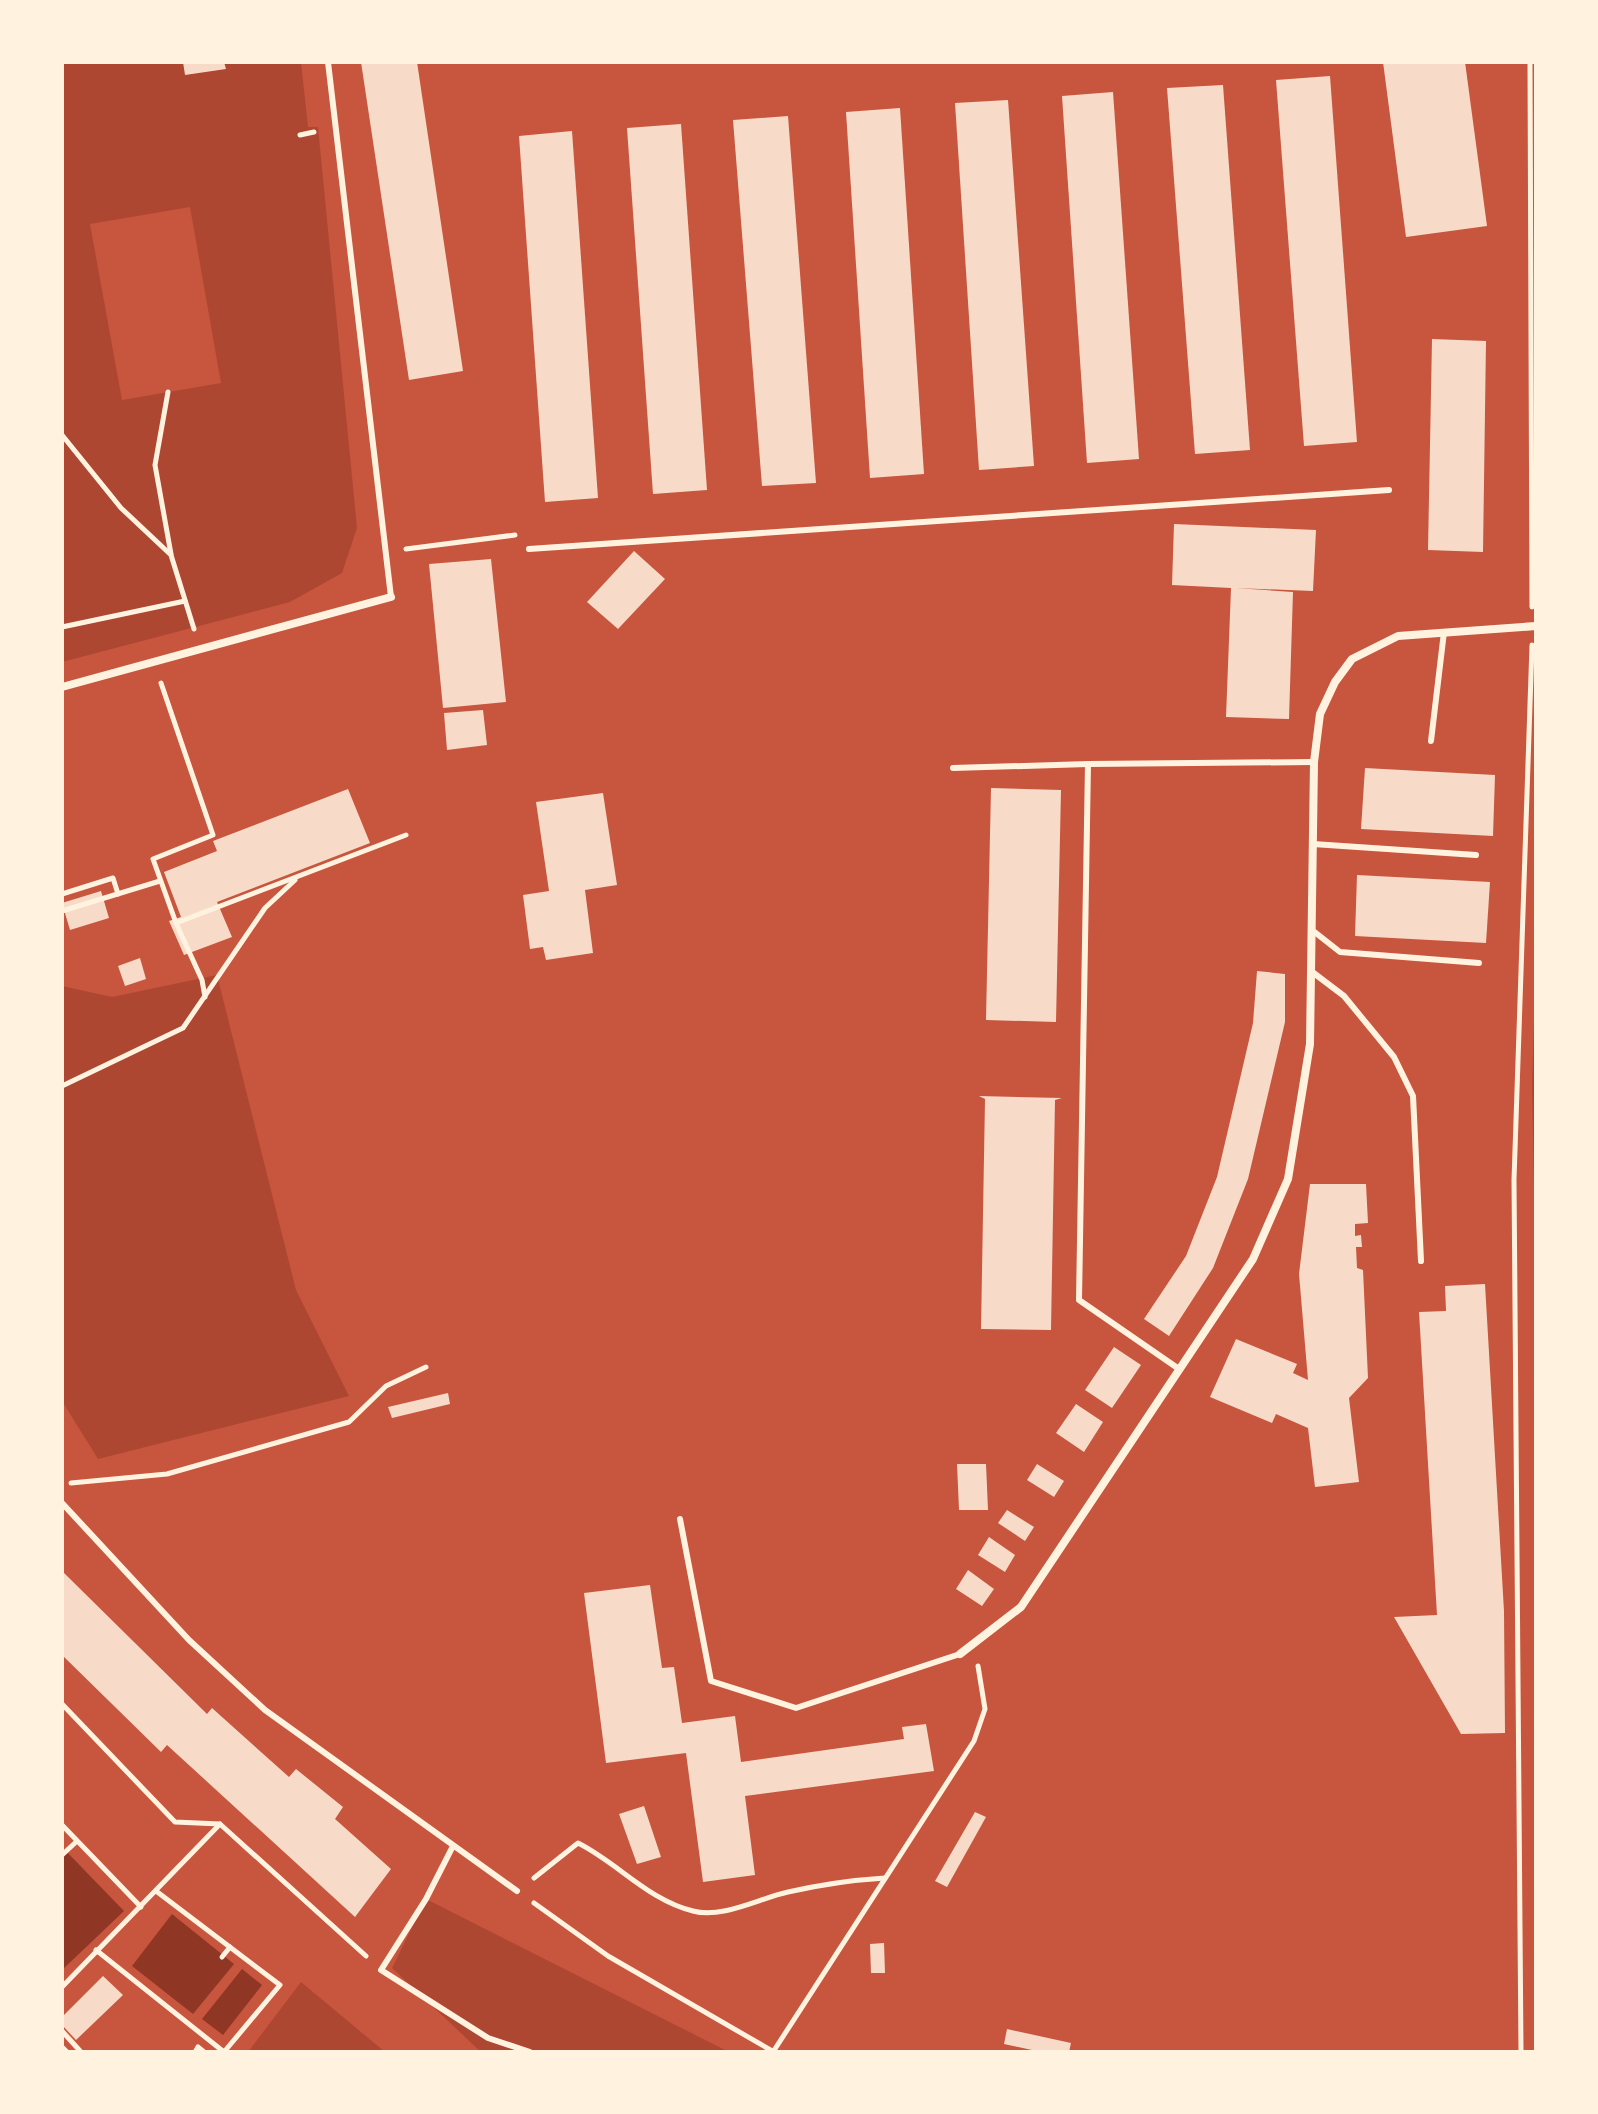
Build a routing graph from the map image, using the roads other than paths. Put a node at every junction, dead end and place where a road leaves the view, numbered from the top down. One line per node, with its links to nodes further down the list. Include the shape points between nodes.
1 (328, 62): 4 (lane)
2 (1389, 490): 3 (lane)
3 (529, 549)
4 (391, 597): 7 (street)
5 (1534, 626): 6 (street)
6 (1444, 632): 8 (lane); 9 (street, via 1398,636 1352,659 1320,714)
7 (62, 687)
8 (1431, 741)
9 (1314, 762): 10 (lane); 12 (street)
10 (1088, 764): 11 (lane); 18 (lane, via 1079,1300)
11 (953, 768)
12 (1313, 844): 13 (lane); 14 (street)
13 (1476, 855)
14 (1312, 930): 15 (lane, via 1340,952); 16 (street)
15 (1479, 963)
16 (1311, 971): 17 (lane, via 1344,996 1394,1057 1413,1096); 18 (street, via 1310,1044 1288,1179 1253,1259)
17 (1421, 1261)
18 (1179, 1369): 21 (street, via 1021,1607)
19 (62, 1503): 22 (lane, via 189,1640 265,1710)
20 (680, 1519): 21 (lane, via 711,1681 796,1708)
21 (960, 1654)
22 (453, 1846): 23 (lane); 24 (lane, via 381,1970 488,2038)
23 (517, 1891)
24 (530, 2052)

